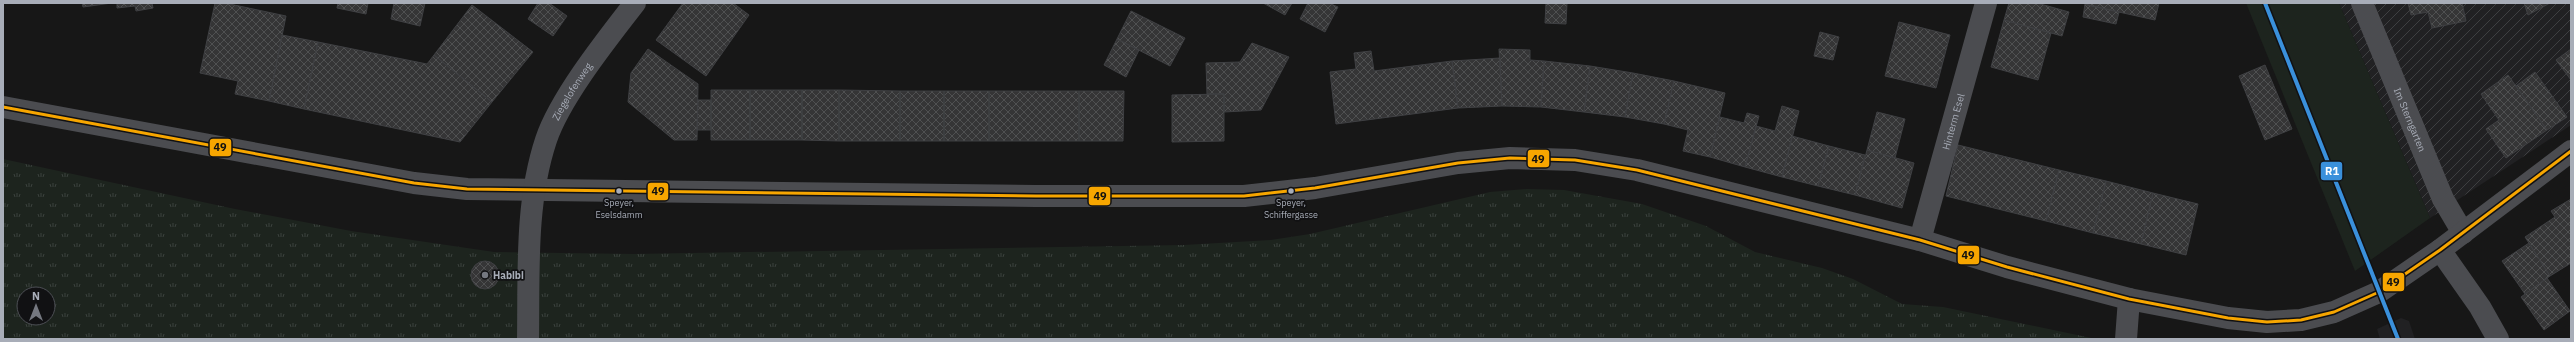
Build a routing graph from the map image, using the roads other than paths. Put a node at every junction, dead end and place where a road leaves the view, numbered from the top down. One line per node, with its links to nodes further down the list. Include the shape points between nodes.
1 (635, 3): 6 (street, Ziegelofenweg, via 570,92 554,119 546,141)
2 (1986, 3): 8 (street, Hinterm Esel)
3 (2362, 3): 7 (street, Im Sterngarten, via 2443,199)
4 (3, 107): 6 (street, via 414,183 467,189)
5 (2571, 151): 7 (street)
6 (535, 191): 8 (street, via 1244,196 1315,188 1458,163 1510,158 1575,160 1637,170); 11 (street, Ziegelofenweg, via 530,237)
7 (2463, 232): 9 (street)
8 (1920, 240): 10 (street, via 2007,267)
9 (2440, 250): 10 (street, via 2379,292 2334,312 2301,320 2267,322 2228,318); 13 (street, via 2480,307)
10 (2129, 299): 12 (street)
11 (528, 339)
12 (2126, 339)
13 (2498, 339)

